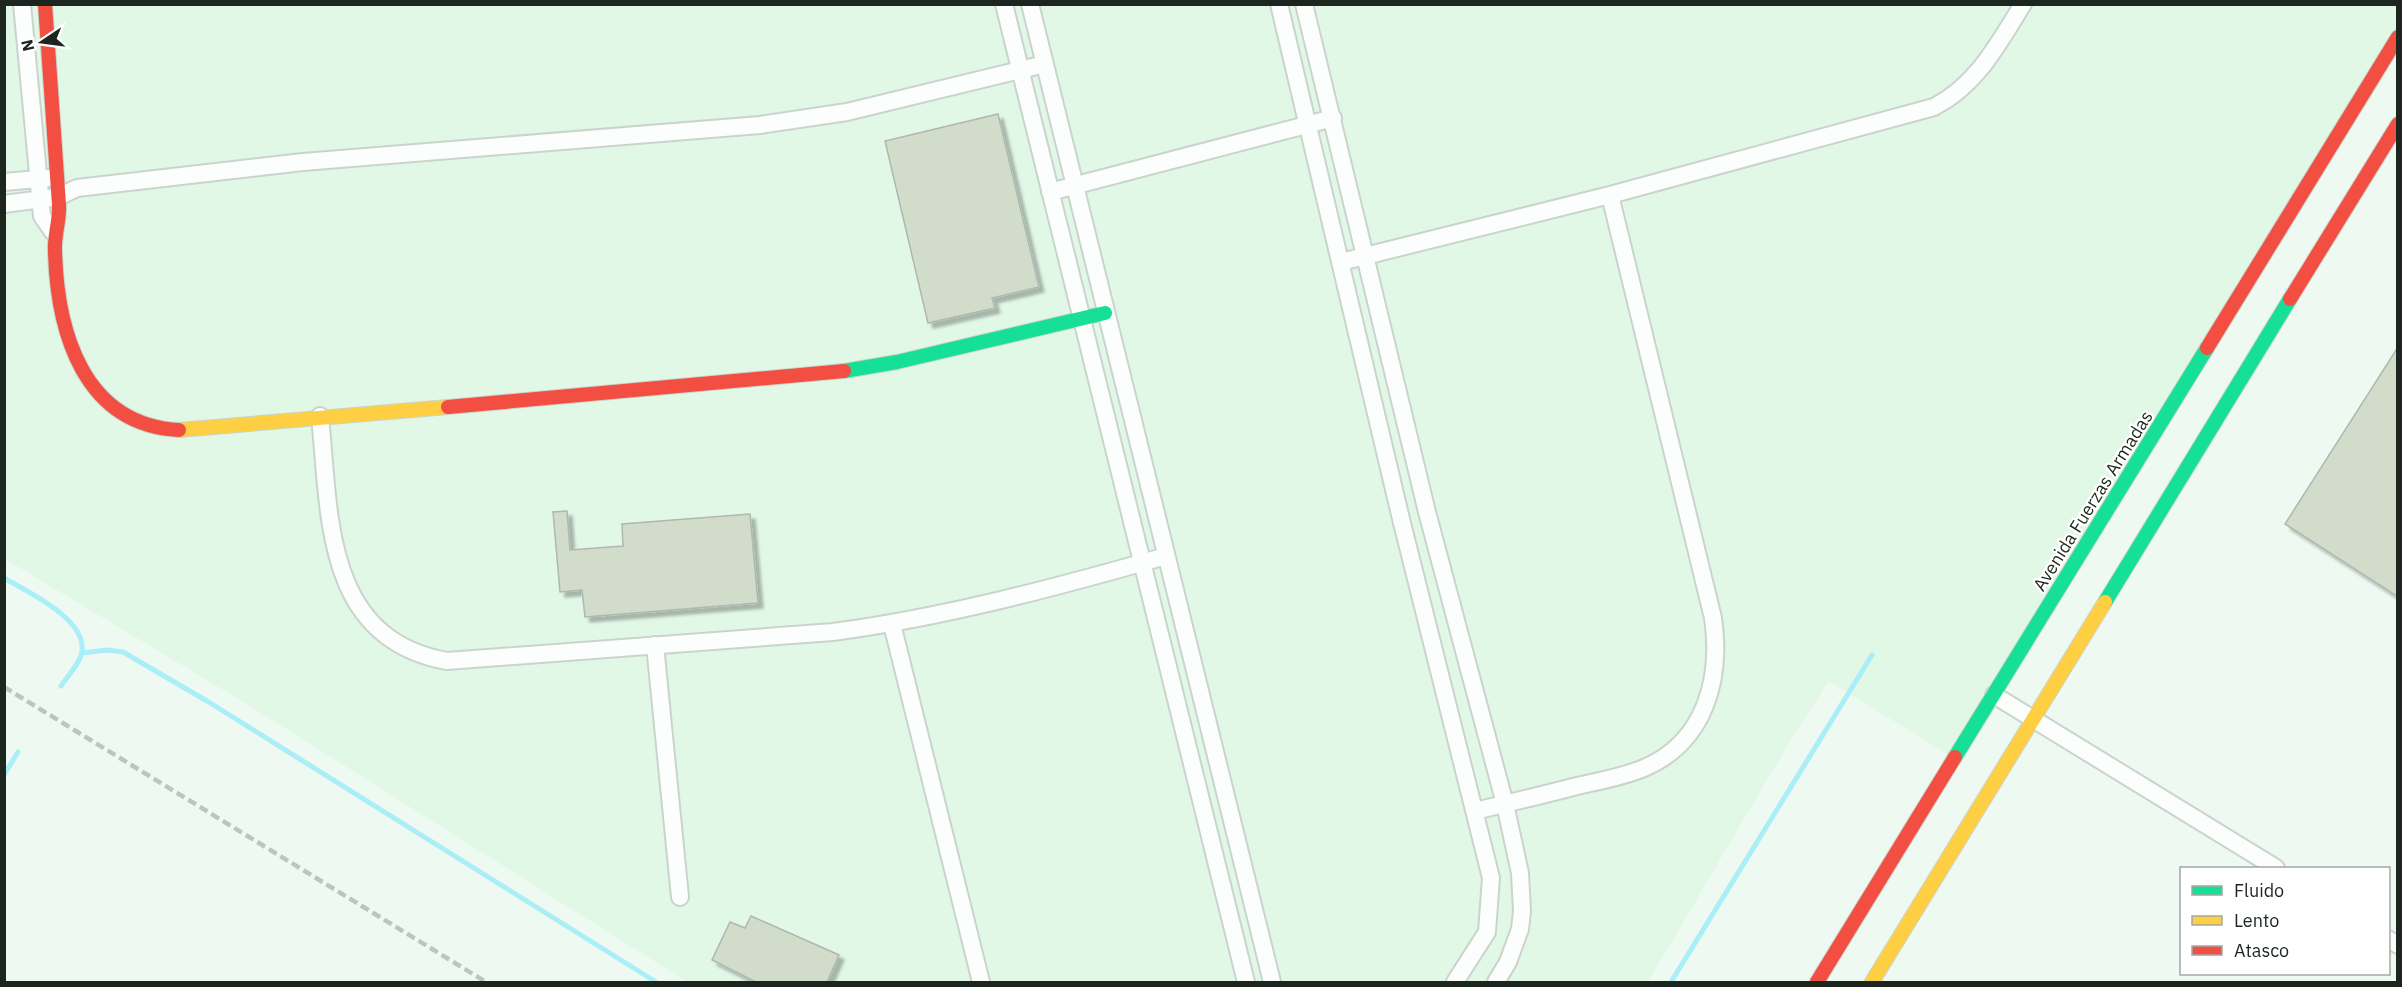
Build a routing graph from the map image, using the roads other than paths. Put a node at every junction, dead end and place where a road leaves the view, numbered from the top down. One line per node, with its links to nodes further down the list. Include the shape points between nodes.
1 (22, 4): 16 (street)
2 (45, 4): 15 (street)
3 (1004, 4): 11 (street)
4 (1030, 4): 10 (street)
5 (1296, 4): 8 (street)
6 (1304, 4): 12 (street)
7 (2023, 4): 21 (street, via 1976,76 1962,90 1934,106)
8 (1279, 7): 14 (street)
9 (2397, 37): 37 (street, Avenida Fuerzas Armadas)
10 (1045, 64): 11 (street); 18 (street)
11 (1020, 70): 19 (street, via 858,109 760,125 303,162); 20 (street)
12 (1333, 118): 14 (street); 26 (street)
13 (2397, 123): 38 (street)
14 (1306, 124): 18 (street); 27 (street)
15 (56, 178): 16 (street); 19 (street); 22 (street)
16 (38, 179): 17 (street); 23 (street)
17 (4, 182)
18 (1074, 185): 20 (street); 28 (street)
19 (77, 188): 22 (street)
20 (1050, 192): 29 (street)
21 (1611, 195): 26 (street); 39 (street, via 1713,618 1714,677 1689,735 1662,759 1624,774)
22 (58, 197): 23 (street); 25 (street)
23 (40, 200): 24 (street); 25 (street, via 42,216)
24 (4, 204)
25 (53, 232): 30 (street, via 58,310 69,349 90,384 126,415 163,429 182,430)
26 (1366, 254): 27 (street); 31 (street)
27 (1341, 262): 32 (street)
28 (1106, 313): 29 (street); 33 (street)
29 (1082, 318): 30 (street, via 897,362 829,373); 34 (street)
30 (320, 416): 36 (street, via 331,527 343,580 365,616 389,638 427,657 447,661)
31 (1427, 513): 32 (street); 39 (street)
32 (1401, 519): 40 (street)
33 (1166, 556): 34 (street); 45 (street)
34 (1142, 563): 35 (street); 44 (street)
35 (892, 624): 36 (street); 43 (street)
36 (655, 645): 42 (street)
37 (1994, 695): 38 (street); 48 (street, Avenida Fuerzas Armadas)
38 (2033, 719): 41 (street); 49 (street)
39 (1505, 804): 40 (street); 47 (street, via 1520,873 1522,911 1514,947)
40 (1475, 812): 46 (street, via 1491,878 1490,914 1487,932)
41 (2274, 867)
42 (680, 897)
43 (981, 982)
44 (1246, 982)
45 (1272, 982)
46 (1455, 982)
47 (1496, 982)
48 (1817, 982)
49 (1872, 982)

